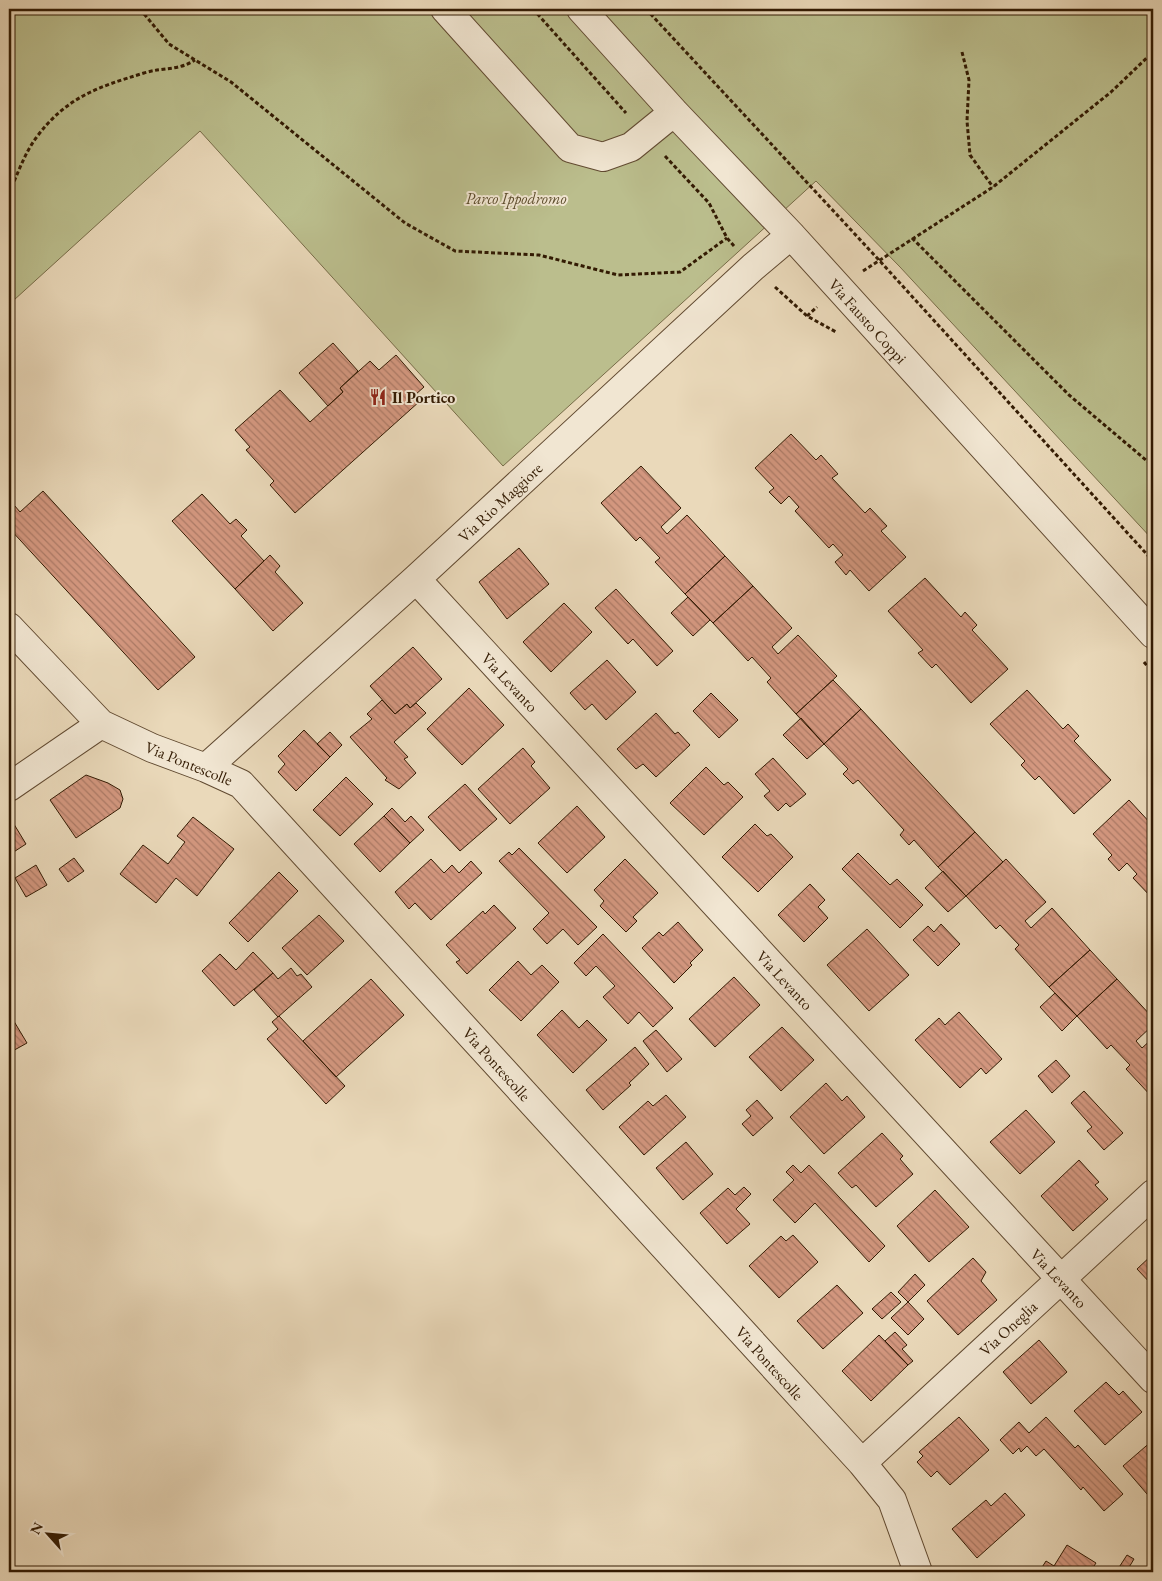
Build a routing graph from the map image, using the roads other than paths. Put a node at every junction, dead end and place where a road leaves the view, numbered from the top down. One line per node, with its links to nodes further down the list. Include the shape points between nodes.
1 (445, 9): 3 (street, via 570,148 603,157 632,147)
2 (582, 9): 3 (street, Via Fausto Coppi)
3 (674, 112): 4 (street, Via Fausto Coppi)
4 (791, 235): 5 (street, Via Rio Maggiore); 7 (street, Via Fausto Coppi)
5 (416, 580): 9 (street, Via Rio Maggiore); 12 (street, Via Levanto)
6 (9, 628): 8 (street, Via Pontescolle)
7 (1153, 634)
8 (100, 724): 9 (street, Via Pontescolle); 10 (street)
9 (206, 768): 14 (street, Via Pontescolle, via 241,784)
10 (9, 787)
11 (1153, 1194): 12 (street, Via Oneglia)
12 (1060, 1279): 13 (street, Via Levanto); 14 (street, Via Oneglia)
13 (1153, 1380)
14 (862, 1463): 15 (street, Via Pontescolle, via 892,1500)
15 (918, 1572)

